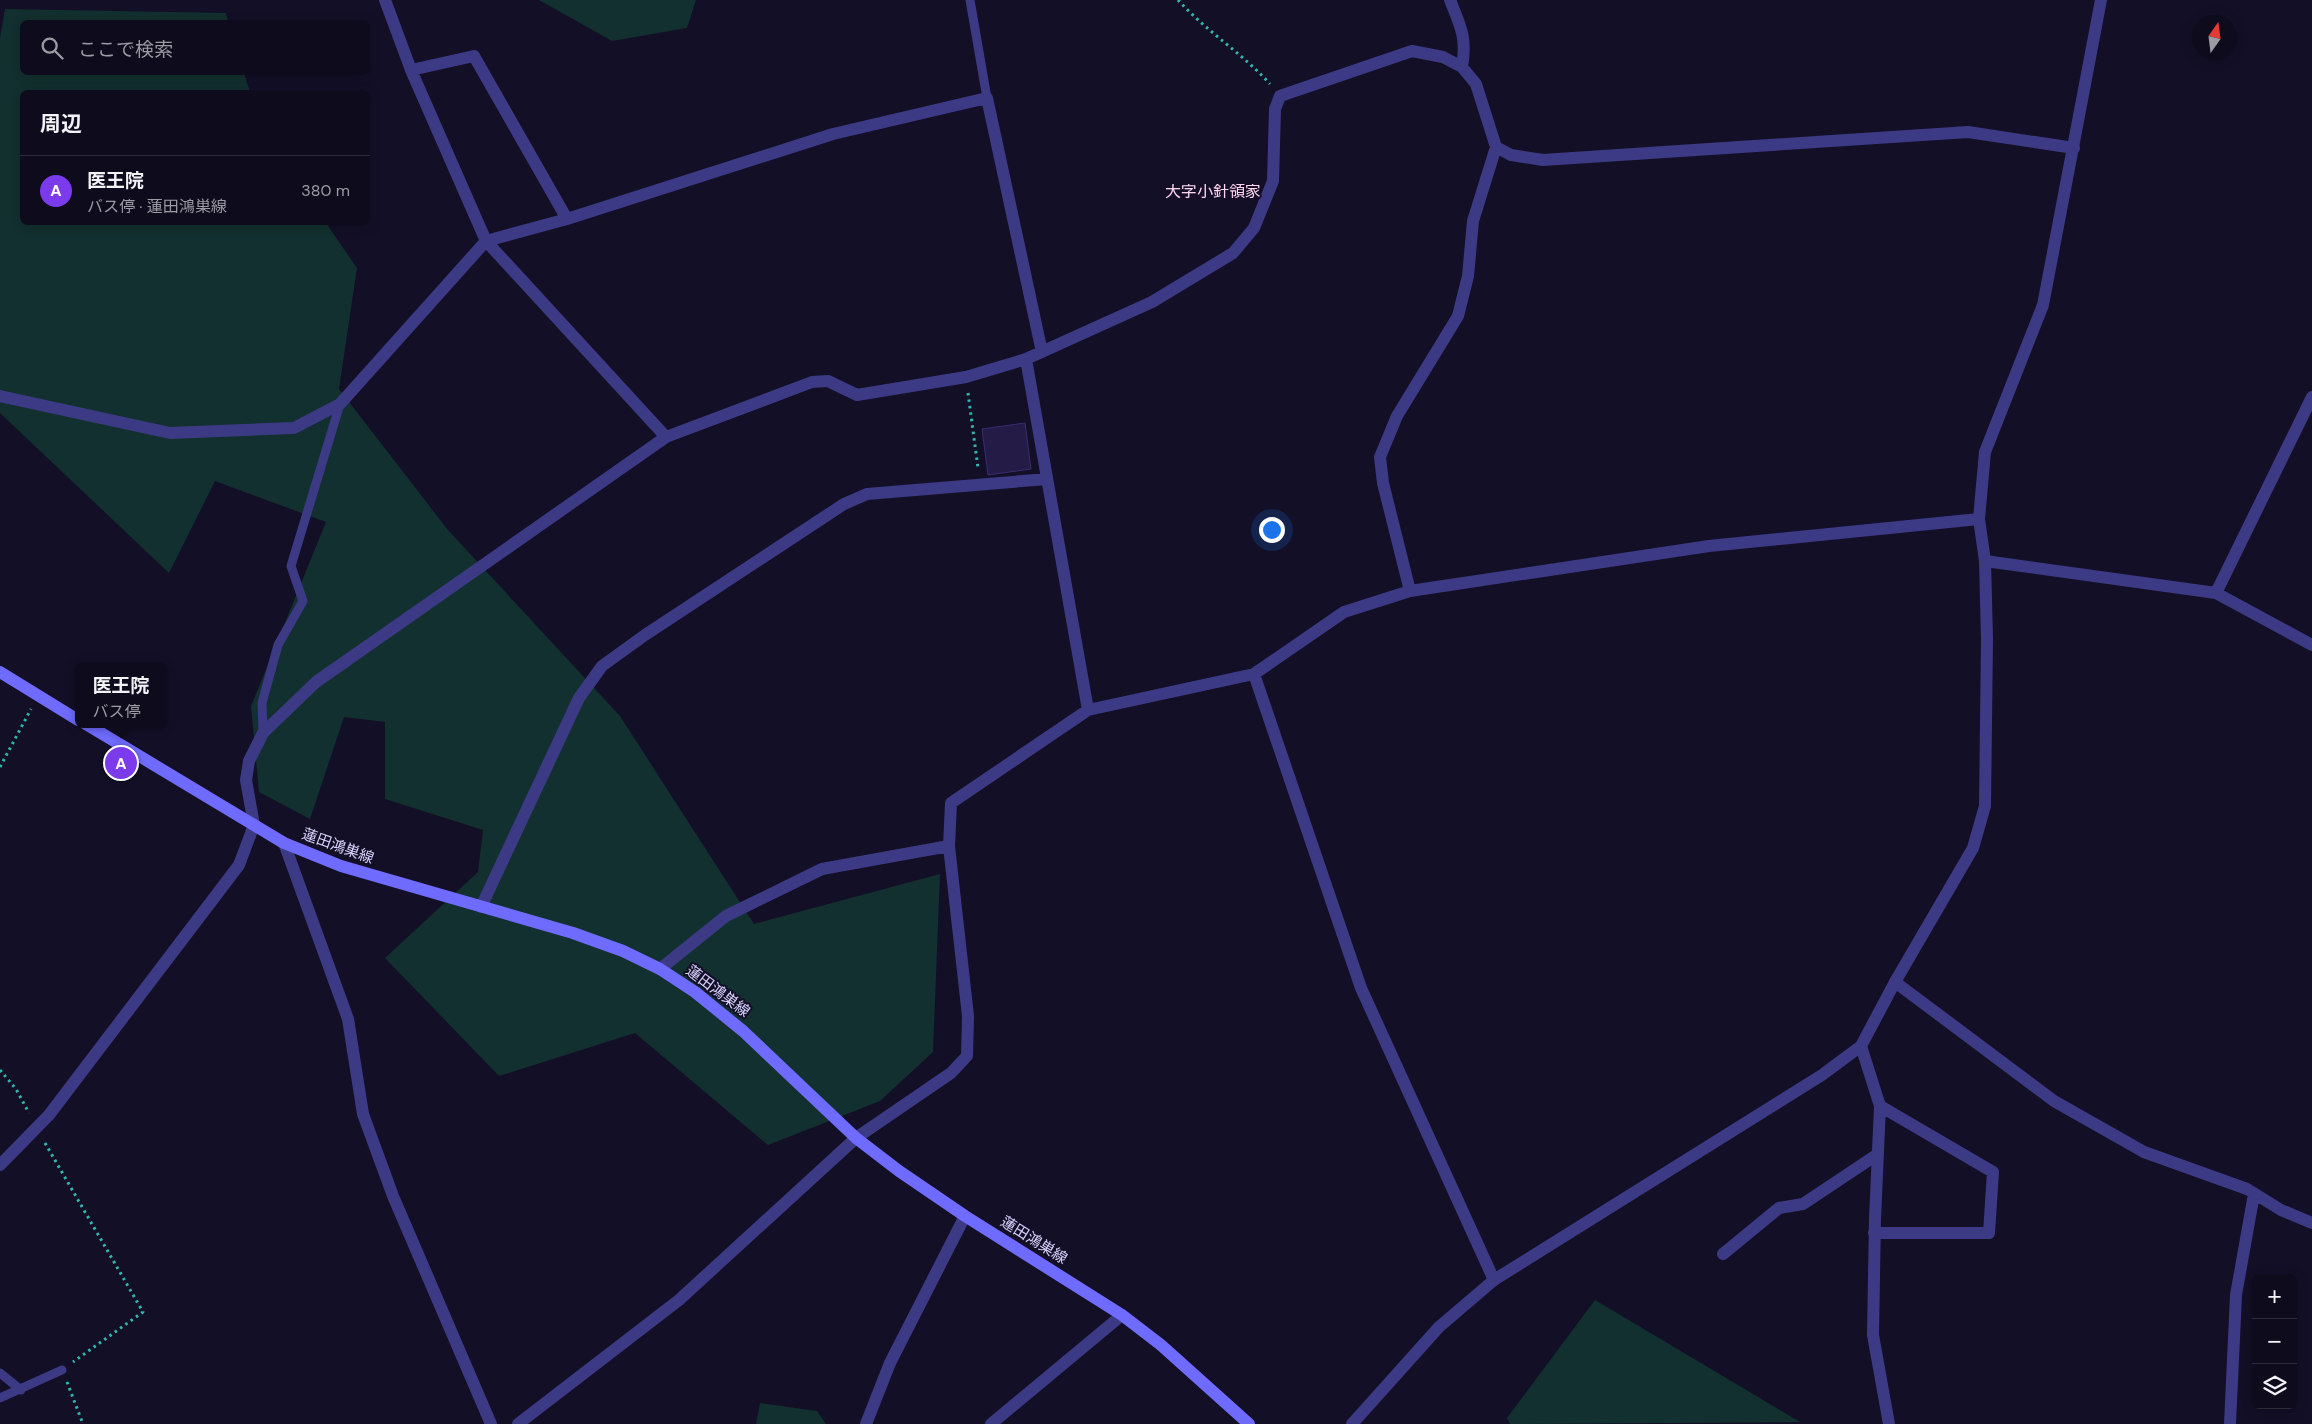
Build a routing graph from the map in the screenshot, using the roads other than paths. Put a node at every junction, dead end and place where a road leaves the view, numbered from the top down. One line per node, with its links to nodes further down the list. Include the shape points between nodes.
1 (385, 0): 6 (street)
2 (970, 0): 7 (lane)
3 (1450, 0): 5 (street, via 1466,48)
4 (2101, 0): 9 (street)
5 (1462, 67): 8 (street, via 1476,84); 12 (street, via 1443,57 1412,51 1280,96 1275,109 1273,181 1254,228 1233,253 1152,302)
6 (411, 70): 10 (street, via 474,56); 11 (street)
7 (987, 98): 10 (street, via 833,134); 12 (street)
8 (1496, 147): 9 (street, via 1511,154 1543,160 1968,132); 21 (street, via 1473,221 1468,276 1458,316 1397,416 1380,457)
9 (2074, 148): 19 (street, via 2043,305 1985,452)
10 (567, 219): 11 (street)
11 (486, 241): 16 (street); 17 (street)
12 (1042, 352): 13 (street)
13 (1026, 359): 17 (street, via 966,378 857,395 828,381 812,382); 18 (street)
14 (0, 396): 16 (street, via 170,433 294,428)
15 (2312, 397): 22 (street)
16 (340, 404): 29 (lane, via 291,566 303,601 278,644 262,703)
17 (666, 437): 29 (street, via 316,682)
18 (1047, 479): 26 (street); 33 (street, via 866,494 844,504 602,666 579,698)
19 (1980, 519): 20 (street); 21 (street, via 1710,546)
20 (1985, 561): 22 (street); 35 (street, via 1985,806 1973,848)
21 (1410, 591): 25 (street, via 1344,612)
22 (2216, 593): 23 (street)
23 (2312, 645)
24 (0, 672): 27 (main road)
25 (1254, 674): 26 (street); 46 (street, via 1360,988)
26 (1088, 710): 32 (street, via 951,803)
27 (75, 718)
28 (93, 728): 30 (main road, 蓮田鴻巣線)
29 (263, 732): 30 (street, via 248,761 246,780)
30 (254, 825): 31 (main road, 蓮田鴻巣線); 40 (street, via 239,865 49,1115)
31 (284, 843): 33 (main road, 蓮田鴻巣線, via 341,866); 52 (street, via 348,1019 363,1114 393,1196)
32 (949, 846): 34 (street, via 822,869 726,916); 38 (street, via 968,1016 967,1056 951,1073)
33 (481, 907): 34 (main road, 蓮田鴻巣線, via 573,933)
34 (660, 969): 38 (main road, 蓮田鴻巣線, via 695,992 743,1031)
35 (1894, 982): 36 (street); 41 (street, via 2054,1101 2144,1152)
36 (1861, 1046): 37 (street); 46 (street, via 1822,1075)
37 (1880, 1106): 39 (street); 44 (street, via 1993,1172 1989,1233)
38 (856, 1138): 42 (main road, 蓮田鴻巣線); 53 (street, via 679,1300)
39 (1878, 1154): 44 (street); 45 (street, via 1803,1204 1779,1208)
40 (0, 1165)
41 (2254, 1194): 43 (street); 59 (street, via 2236,1295)
42 (965, 1216): 47 (main road, 蓮田鴻巣線); 54 (street, via 890,1363)
43 (2312, 1223)
44 (1874, 1233): 58 (street, via 1873,1335)
45 (1723, 1254)
46 (1494, 1280): 57 (street, via 1439,1327)
47 (1122, 1315): 55 (street); 56 (main road, 蓮田鴻巣線, via 1161,1345)
48 (62, 1370): 50 (lane)
49 (0, 1372): 50 (lane)
50 (21, 1390): 51 (lane)
51 (0, 1398)
52 (491, 1424)
53 (518, 1424)
54 (866, 1424)
55 (991, 1424)
56 (1249, 1424)
57 (1352, 1424)
58 (1889, 1424)
59 (2230, 1424)

